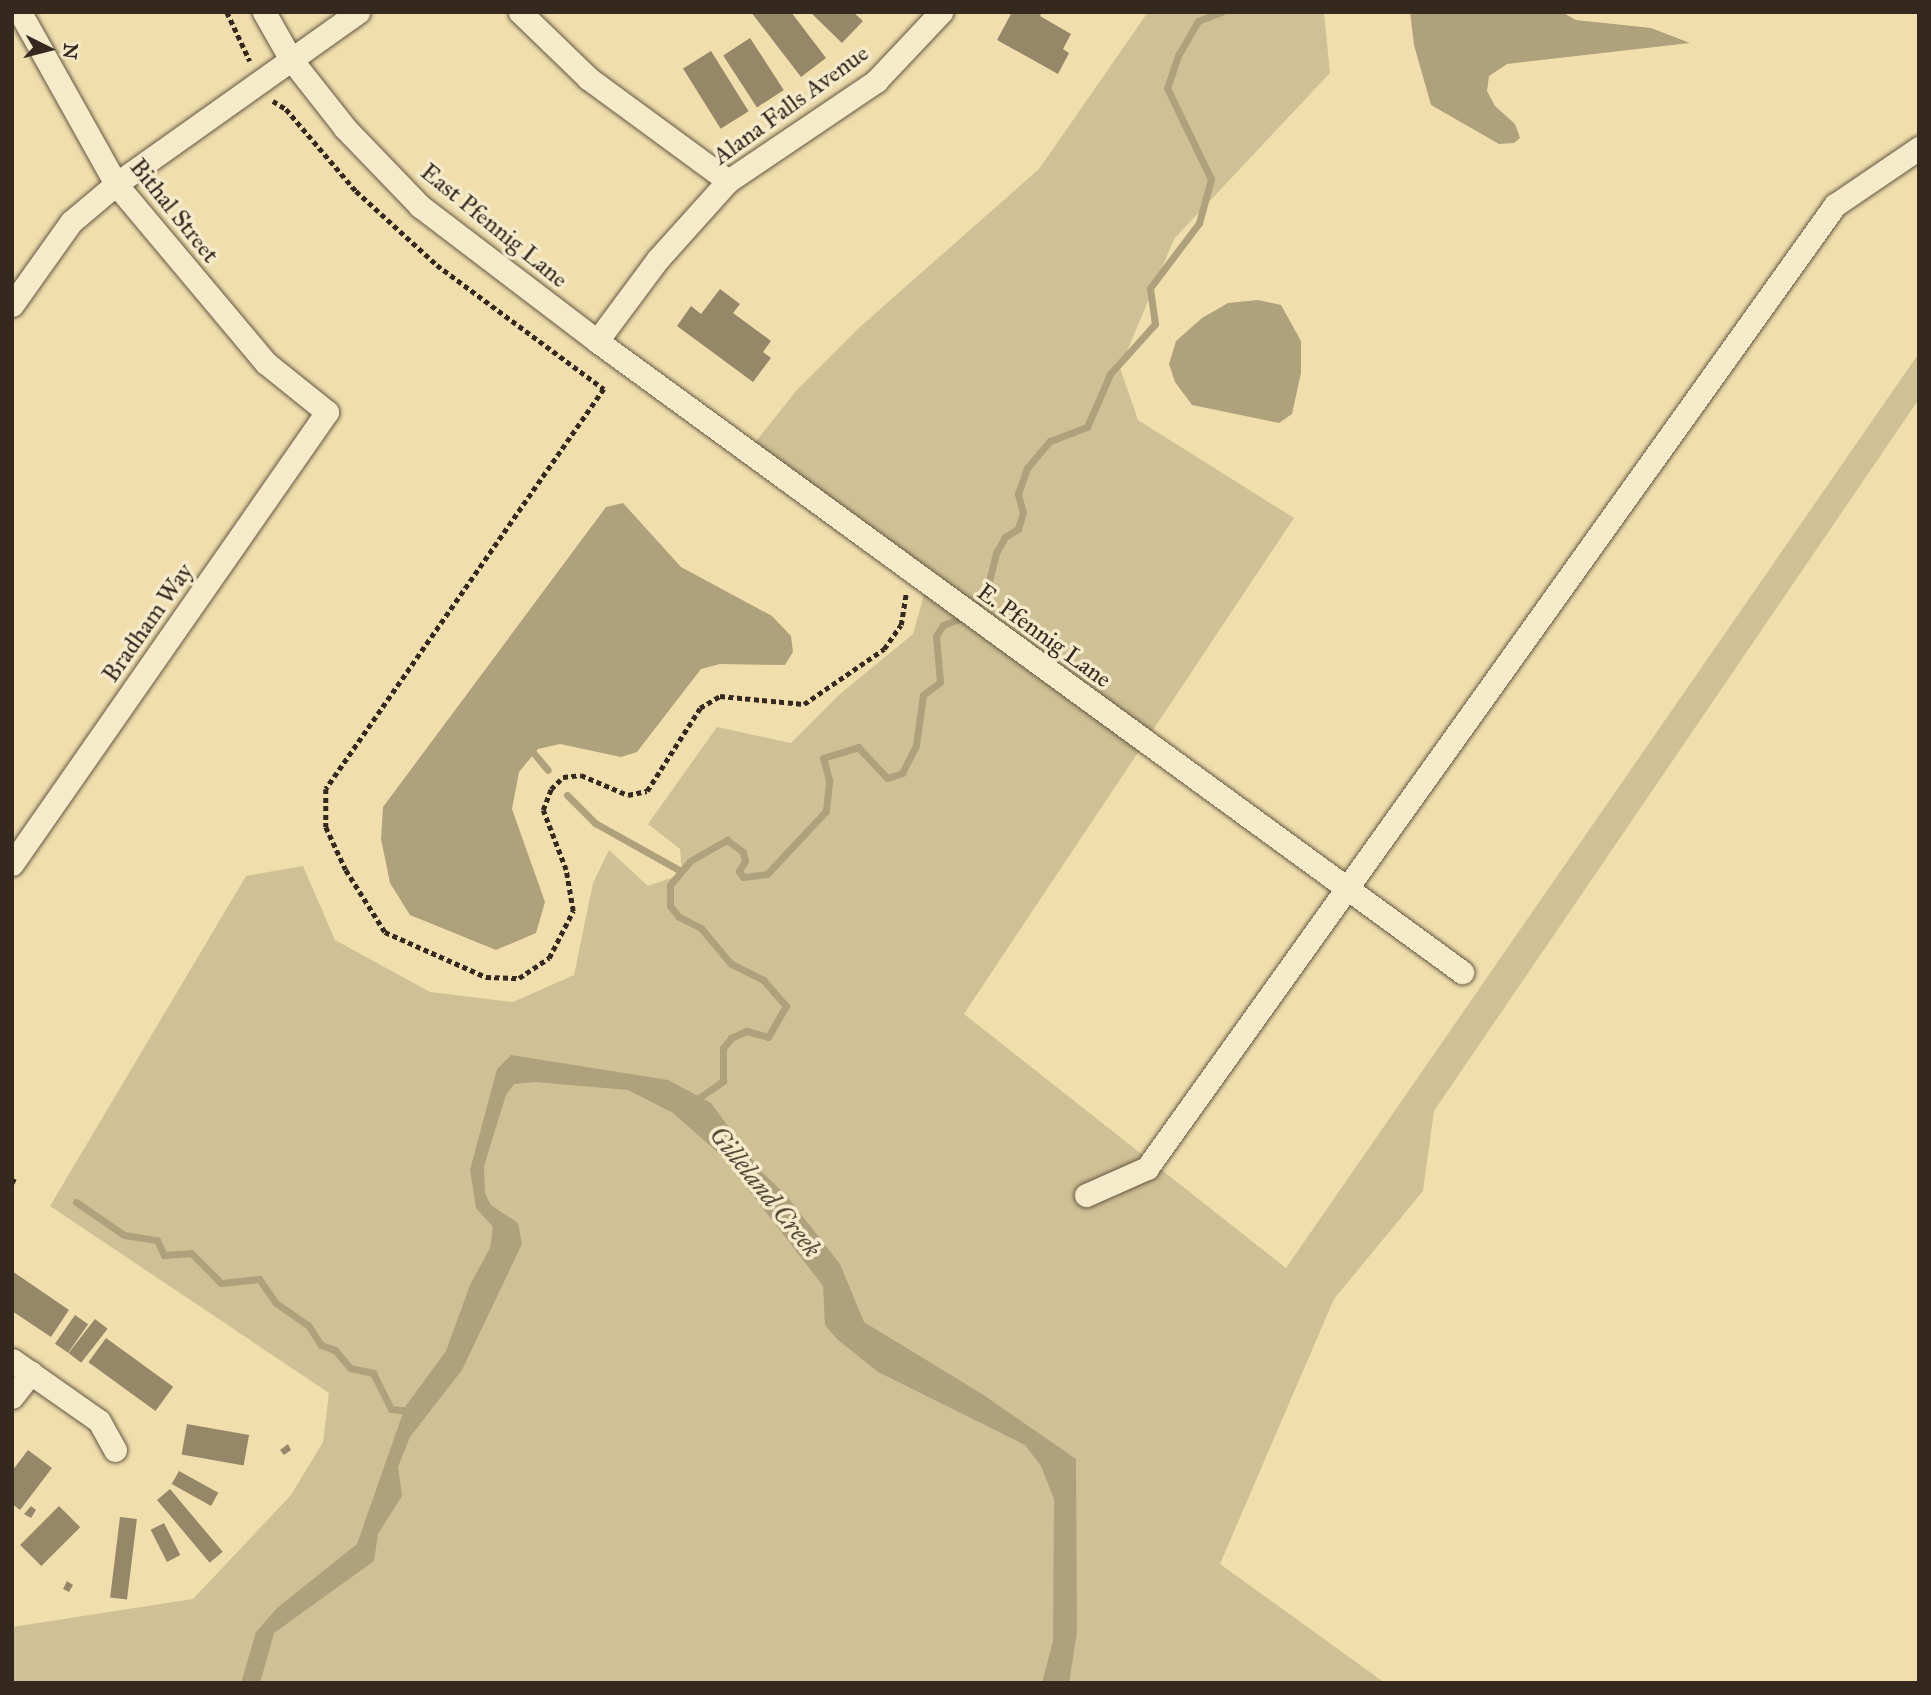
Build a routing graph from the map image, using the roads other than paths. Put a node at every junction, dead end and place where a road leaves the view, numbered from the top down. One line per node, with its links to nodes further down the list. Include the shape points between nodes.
1 (20, 12): 9 (street, Bithal Street)
2 (264, 12): 6 (street, East Pfennig Lane)
3 (358, 12): 6 (street)
4 (520, 12): 8 (street, via 588,78)
5 (941, 12): 8 (street, Alana Falls Avenue, via 876,81)
6 (290, 58): 9 (street); 11 (street, East Pfennig Lane, via 345,128 420,206)
7 (1919, 148): 14 (street, via 1835,205)
8 (728, 181): 11 (street, Alana Falls Avenue, via 658,259)
9 (116, 184): 10 (street, via 71,222); 12 (street, Bithal Street, via 266,363)
10 (12, 305)
11 (597, 341): 14 (street, E. Pfennig Lane)
12 (327, 412): 13 (street, Bradham Way)
13 (12, 864)
14 (1345, 889): 15 (street, E. Pfennig Lane); 16 (street, via 1147,1168)
15 (1462, 972)
16 (1086, 1195)
17 (21, 1366): 18 (street); 19 (street, via 99,1421)
18 (12, 1397)
19 (115, 1450)

